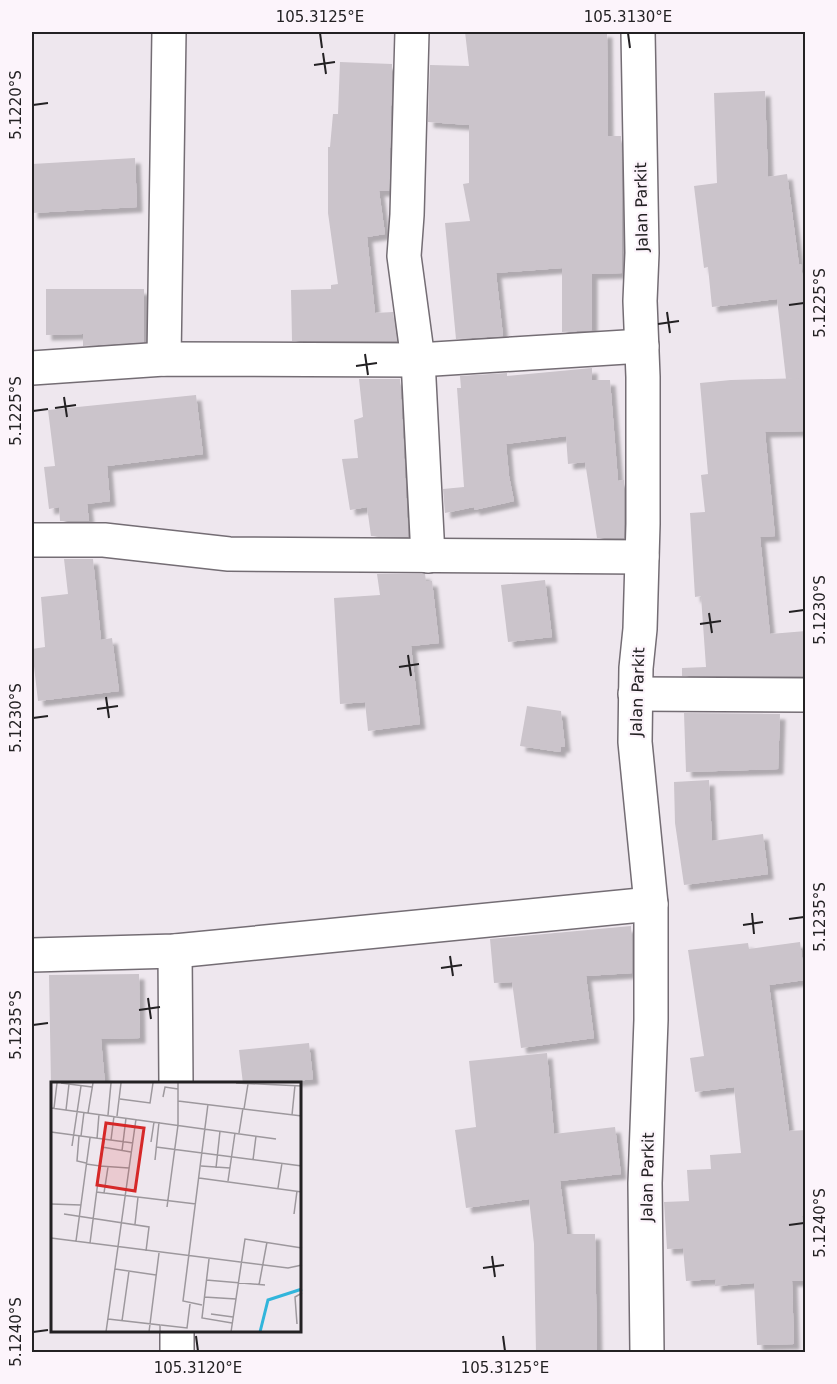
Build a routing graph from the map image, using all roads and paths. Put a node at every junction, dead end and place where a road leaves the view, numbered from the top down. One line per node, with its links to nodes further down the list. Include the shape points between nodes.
1 (169, 32): 5 (street)
2 (412, 32): 6 (street, via 404,256)
3 (638, 32): 4 (street, Jalan Parkit)
4 (642, 346): 6 (street); 10 (street, Jalan Parkit)
5 (164, 359): 6 (street); 7 (street)
6 (418, 360): 9 (street)
7 (32, 368)
8 (32, 540): 9 (street, via 104,540 229,554)
9 (428, 556): 10 (street)
10 (642, 557): 11 (street, Jalan Parkit)
11 (635, 694): 12 (street); 13 (street, Jalan Parkit, via 635,742)
12 (806, 695)
13 (651, 904): 14 (street); 19 (street, Jalan Parkit, via 645,1183)
14 (175, 951): 15 (street); 16 (street)
15 (32, 955)
16 (176, 1082)
17 (177, 1333): 18 (street)
18 (177, 1353)
19 (647, 1353)

